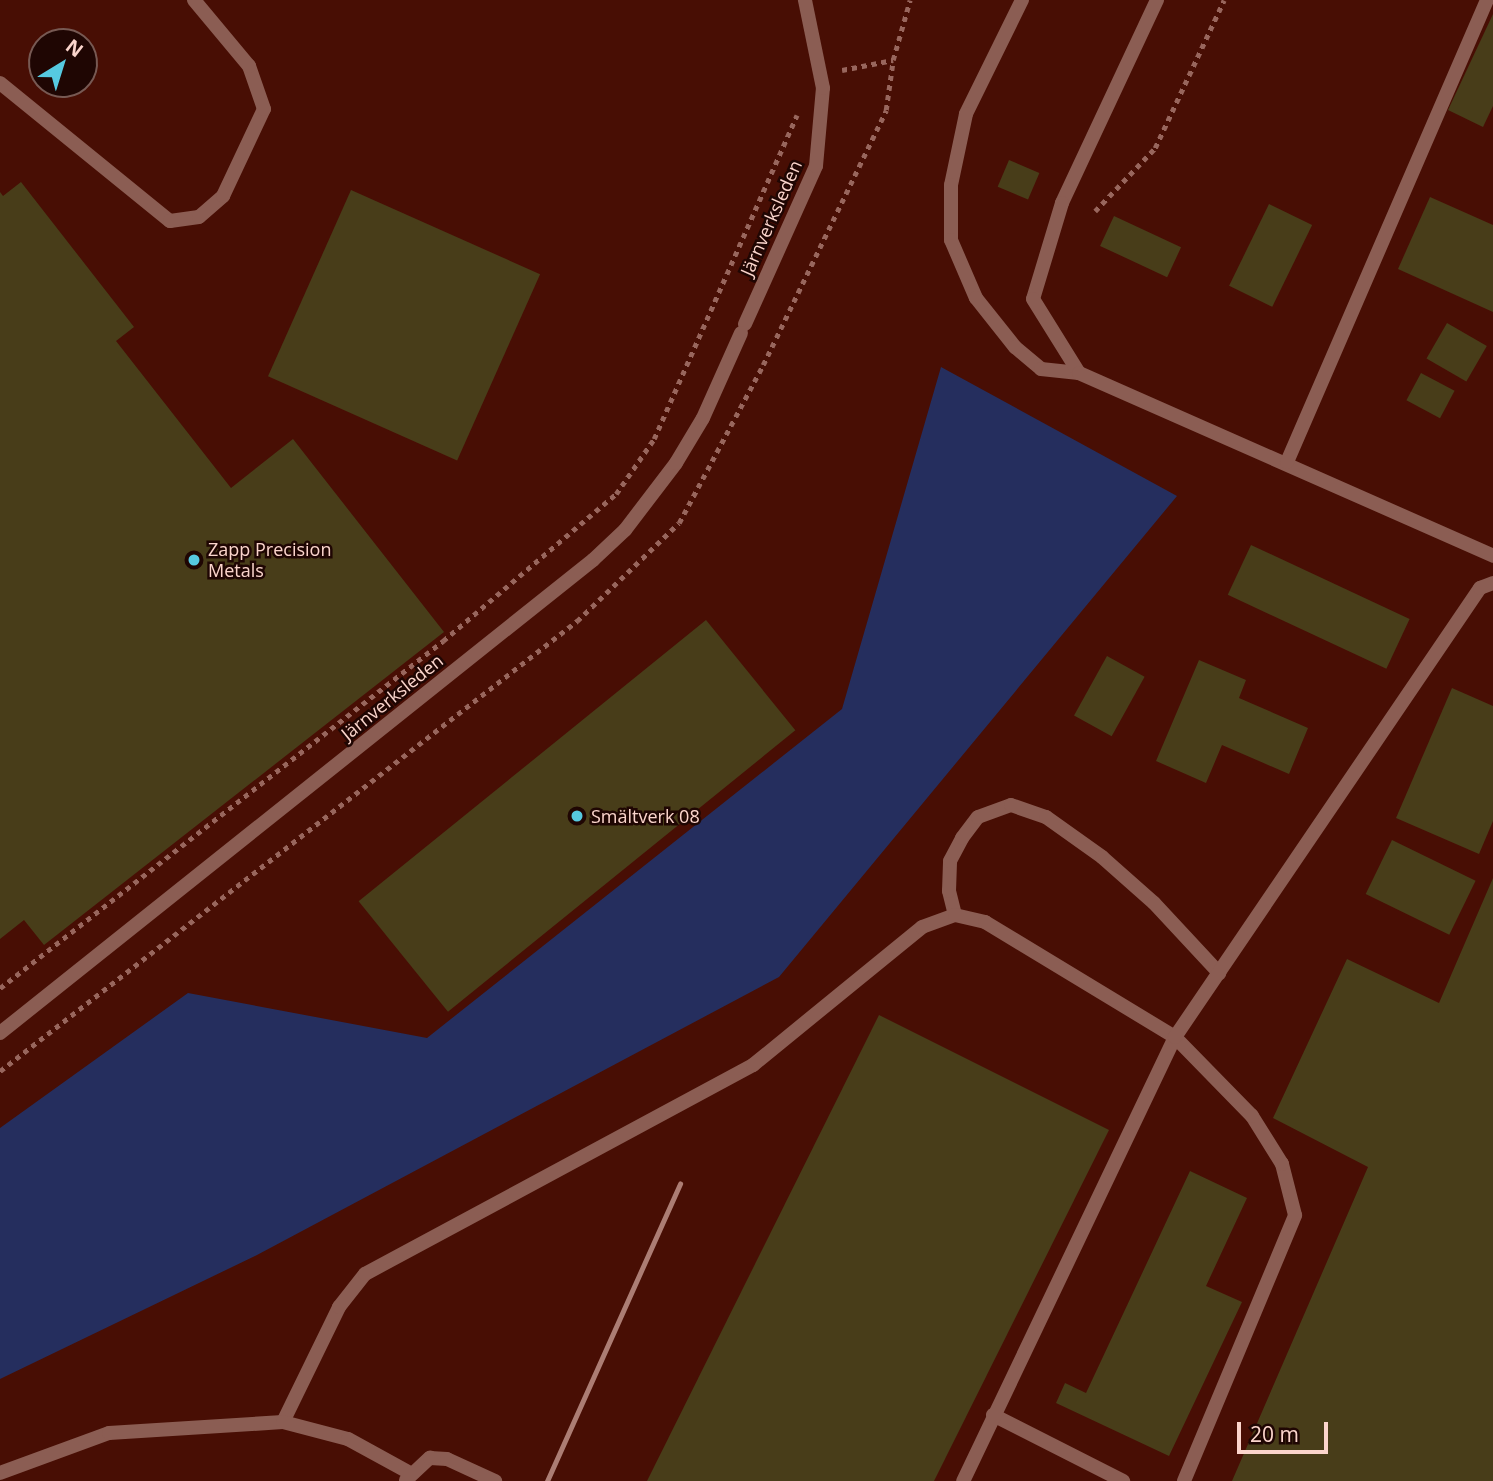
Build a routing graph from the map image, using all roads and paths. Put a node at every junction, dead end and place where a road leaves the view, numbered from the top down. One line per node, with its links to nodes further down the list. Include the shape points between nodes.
1 (194, 0): 9 (street, via 249,66 264,109 223,196 199,217 170,221)
2 (805, 0): 8 (street, Järnverksleden)
3 (910, 0): 8 (path, via 893,60 837,71)
4 (1023, 0): 12 (street, via 966,114 951,185 951,240 976,298 1015,347 1041,369)
5 (1157, 0): 12 (street, via 1062,203 1033,299)
6 (1224, 0): 11 (path, via 1155,148)
7 (1488, 0): 13 (street)
8 (821, 80): 19 (street, Järnverksleden, via 816,166 703,418 676,463 625,530)
9 (0, 83)
10 (799, 111): 18 (path, via 654,439 616,494 443,641)
11 (1095, 211)
12 (1079, 373): 13 (street)
13 (1287, 462): 14 (street)
14 (1493, 556)
15 (1493, 583): 17 (street, via 1480,588)
16 (955, 915): 17 (street, via 949,891 950,861 978,817 1011,805 1046,817 1102,857 1154,903); 20 (street, via 985,922); 22 (street, via 922,926 753,1065 365,1274 339,1307)
17 (1219, 973): 20 (street)
18 (0, 988)
19 (0, 1033)
20 (1175, 1037): 21 (street); 28 (street, via 1252,1116 1282,1164 1295,1215)
21 (993, 1415): 26 (street); 27 (street)
22 (283, 1422): 23 (street, via 109,1433); 24 (street, via 348,1439)
23 (0, 1473)
24 (408, 1477): 25 (street, via 430,1458 447,1459)
25 (495, 1481)
26 (963, 1481)
27 (1124, 1481)
28 (1184, 1481)

